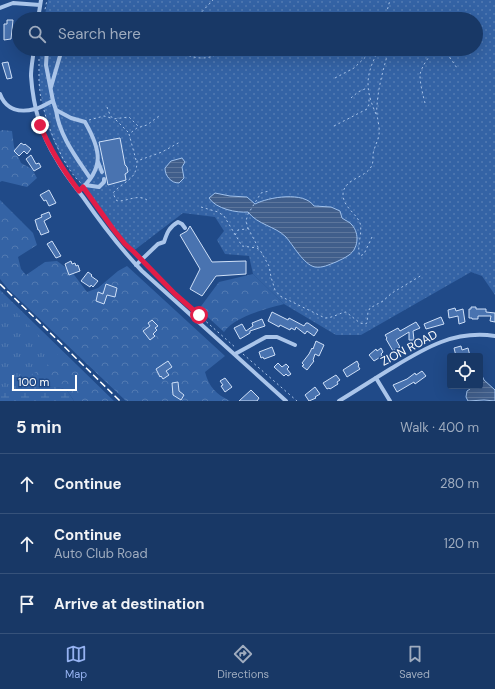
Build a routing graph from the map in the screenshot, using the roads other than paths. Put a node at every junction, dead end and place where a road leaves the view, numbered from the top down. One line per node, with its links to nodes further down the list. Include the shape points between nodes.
1 (41, 0): 2 (street)
2 (40, 5): 3 (street, via 13,3); 4 (street)
3 (0, 8)
4 (39, 12)
5 (33, 56): 11 (street, via 31,75)
6 (47, 56): 8 (street)
7 (60, 56): 8 (street)
8 (51, 87): 10 (street)
9 (0, 94): 11 (street, via 4,103 13,109)
10 (53, 101): 11 (street); 12 (street)
11 (36, 109): 18 (street, via 52,152)
12 (56, 110): 13 (street, via 85,122 95,139); 15 (street, via 70,148)
13 (98, 162): 14 (street); 15 (street)
14 (102, 172)
15 (90, 178): 17 (street)
16 (104, 179): 17 (street, via 99,187)
17 (84, 186): 18 (street)
18 (79, 191): 20 (street)
19 (185, 228): 20 (street, via 178,222 174,224 167,232 164,242 158,244)
20 (136, 265): 23 (street)
21 (495, 336): 24 (street, ZION ROAD, via 472,335 445,340 419,352)
22 (295, 345): 23 (street, via 271,336)
23 (234, 354): 25 (street)
24 (376, 378): 26 (street, ZION ROAD); 27 (street)
25 (286, 401)
26 (339, 401)
27 (390, 401)

